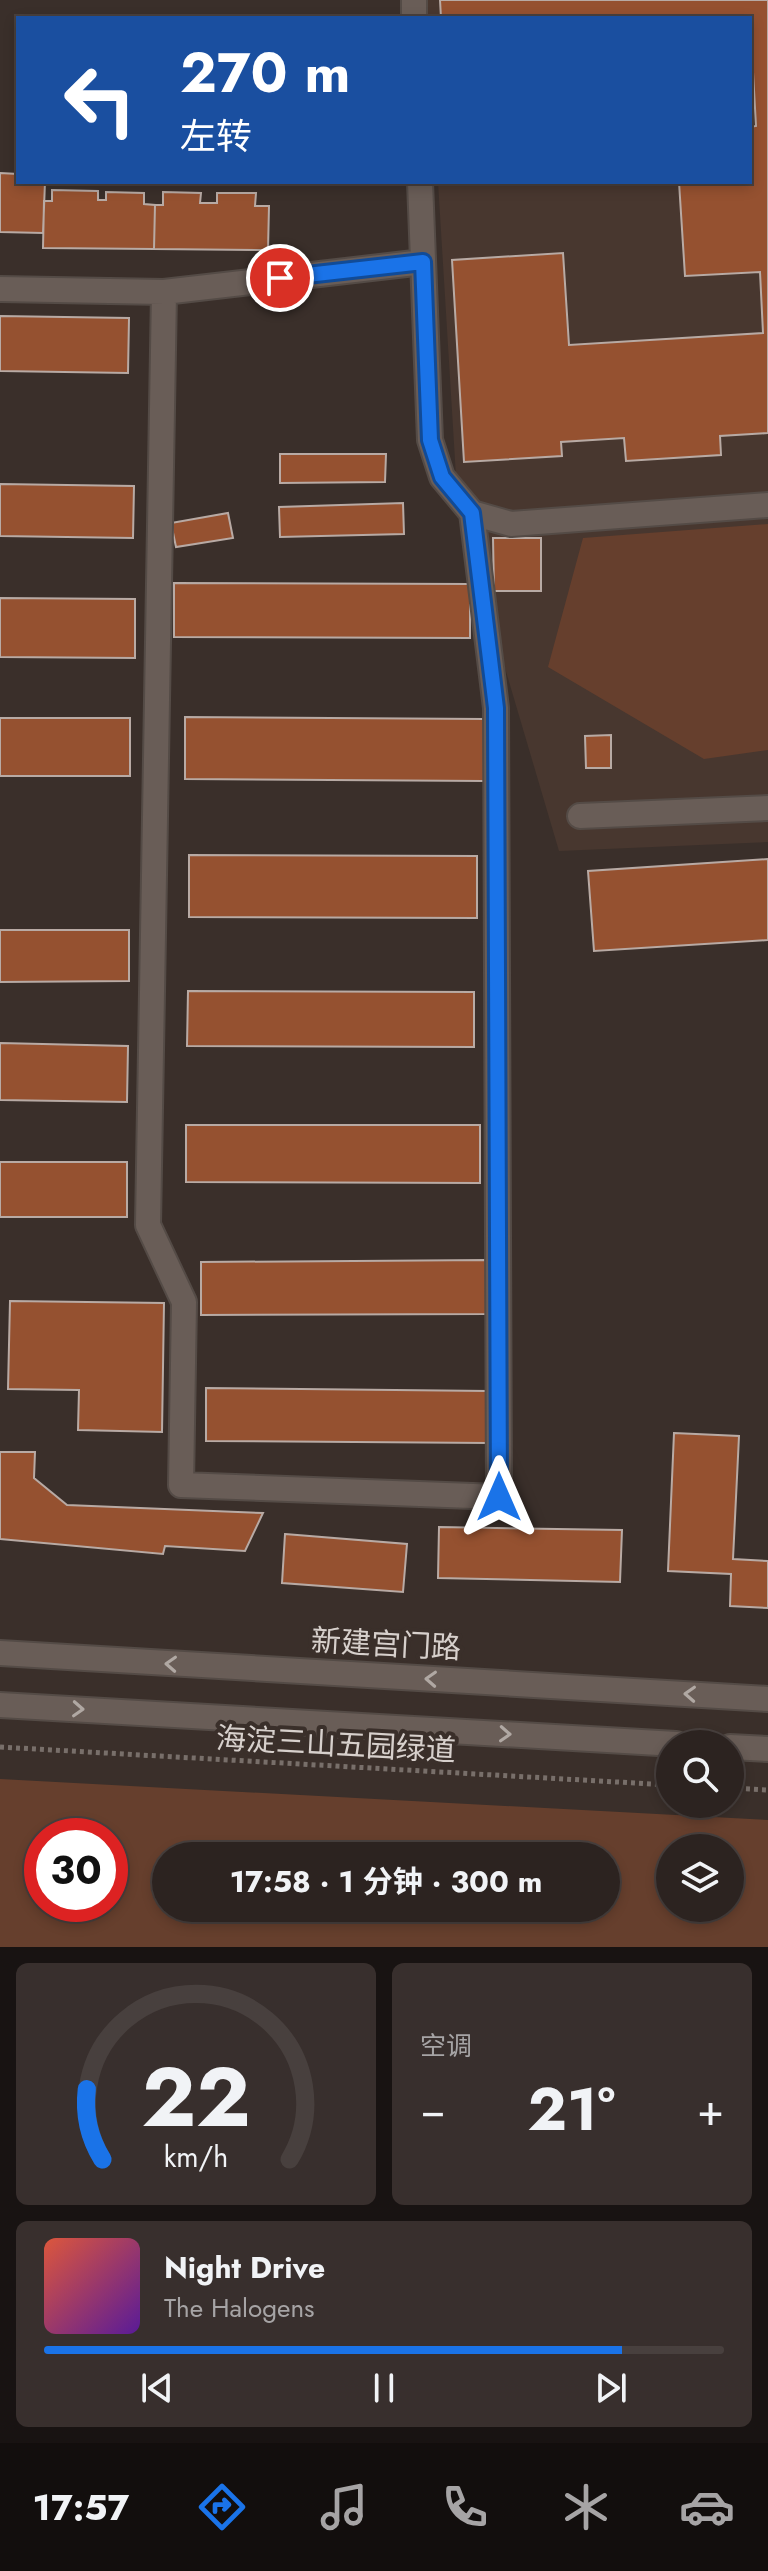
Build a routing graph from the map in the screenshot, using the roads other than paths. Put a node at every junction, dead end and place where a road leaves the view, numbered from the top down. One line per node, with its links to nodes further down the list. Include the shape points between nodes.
1 (420, 184): 2 (street)
2 (423, 262): 4 (street); 6 (street, via 430,440 442,477)
3 (0, 289): 4 (street)
4 (164, 292): 6 (street, via 148,1225 184,1302 181,1485 499,1497 496,708)
5 (768, 505): 6 (street, via 511,524)
6 (472, 513)
7 (768, 808): 8 (street)
8 (580, 816)
9 (0, 1653): 10 (street, 新建宫门路, one-way to 9)
10 (768, 1699)
11 (0, 1705): 12 (street, one-way to 12)
12 (656, 1743)
13 (744, 1748): 14 (street)
14 (768, 1749)

